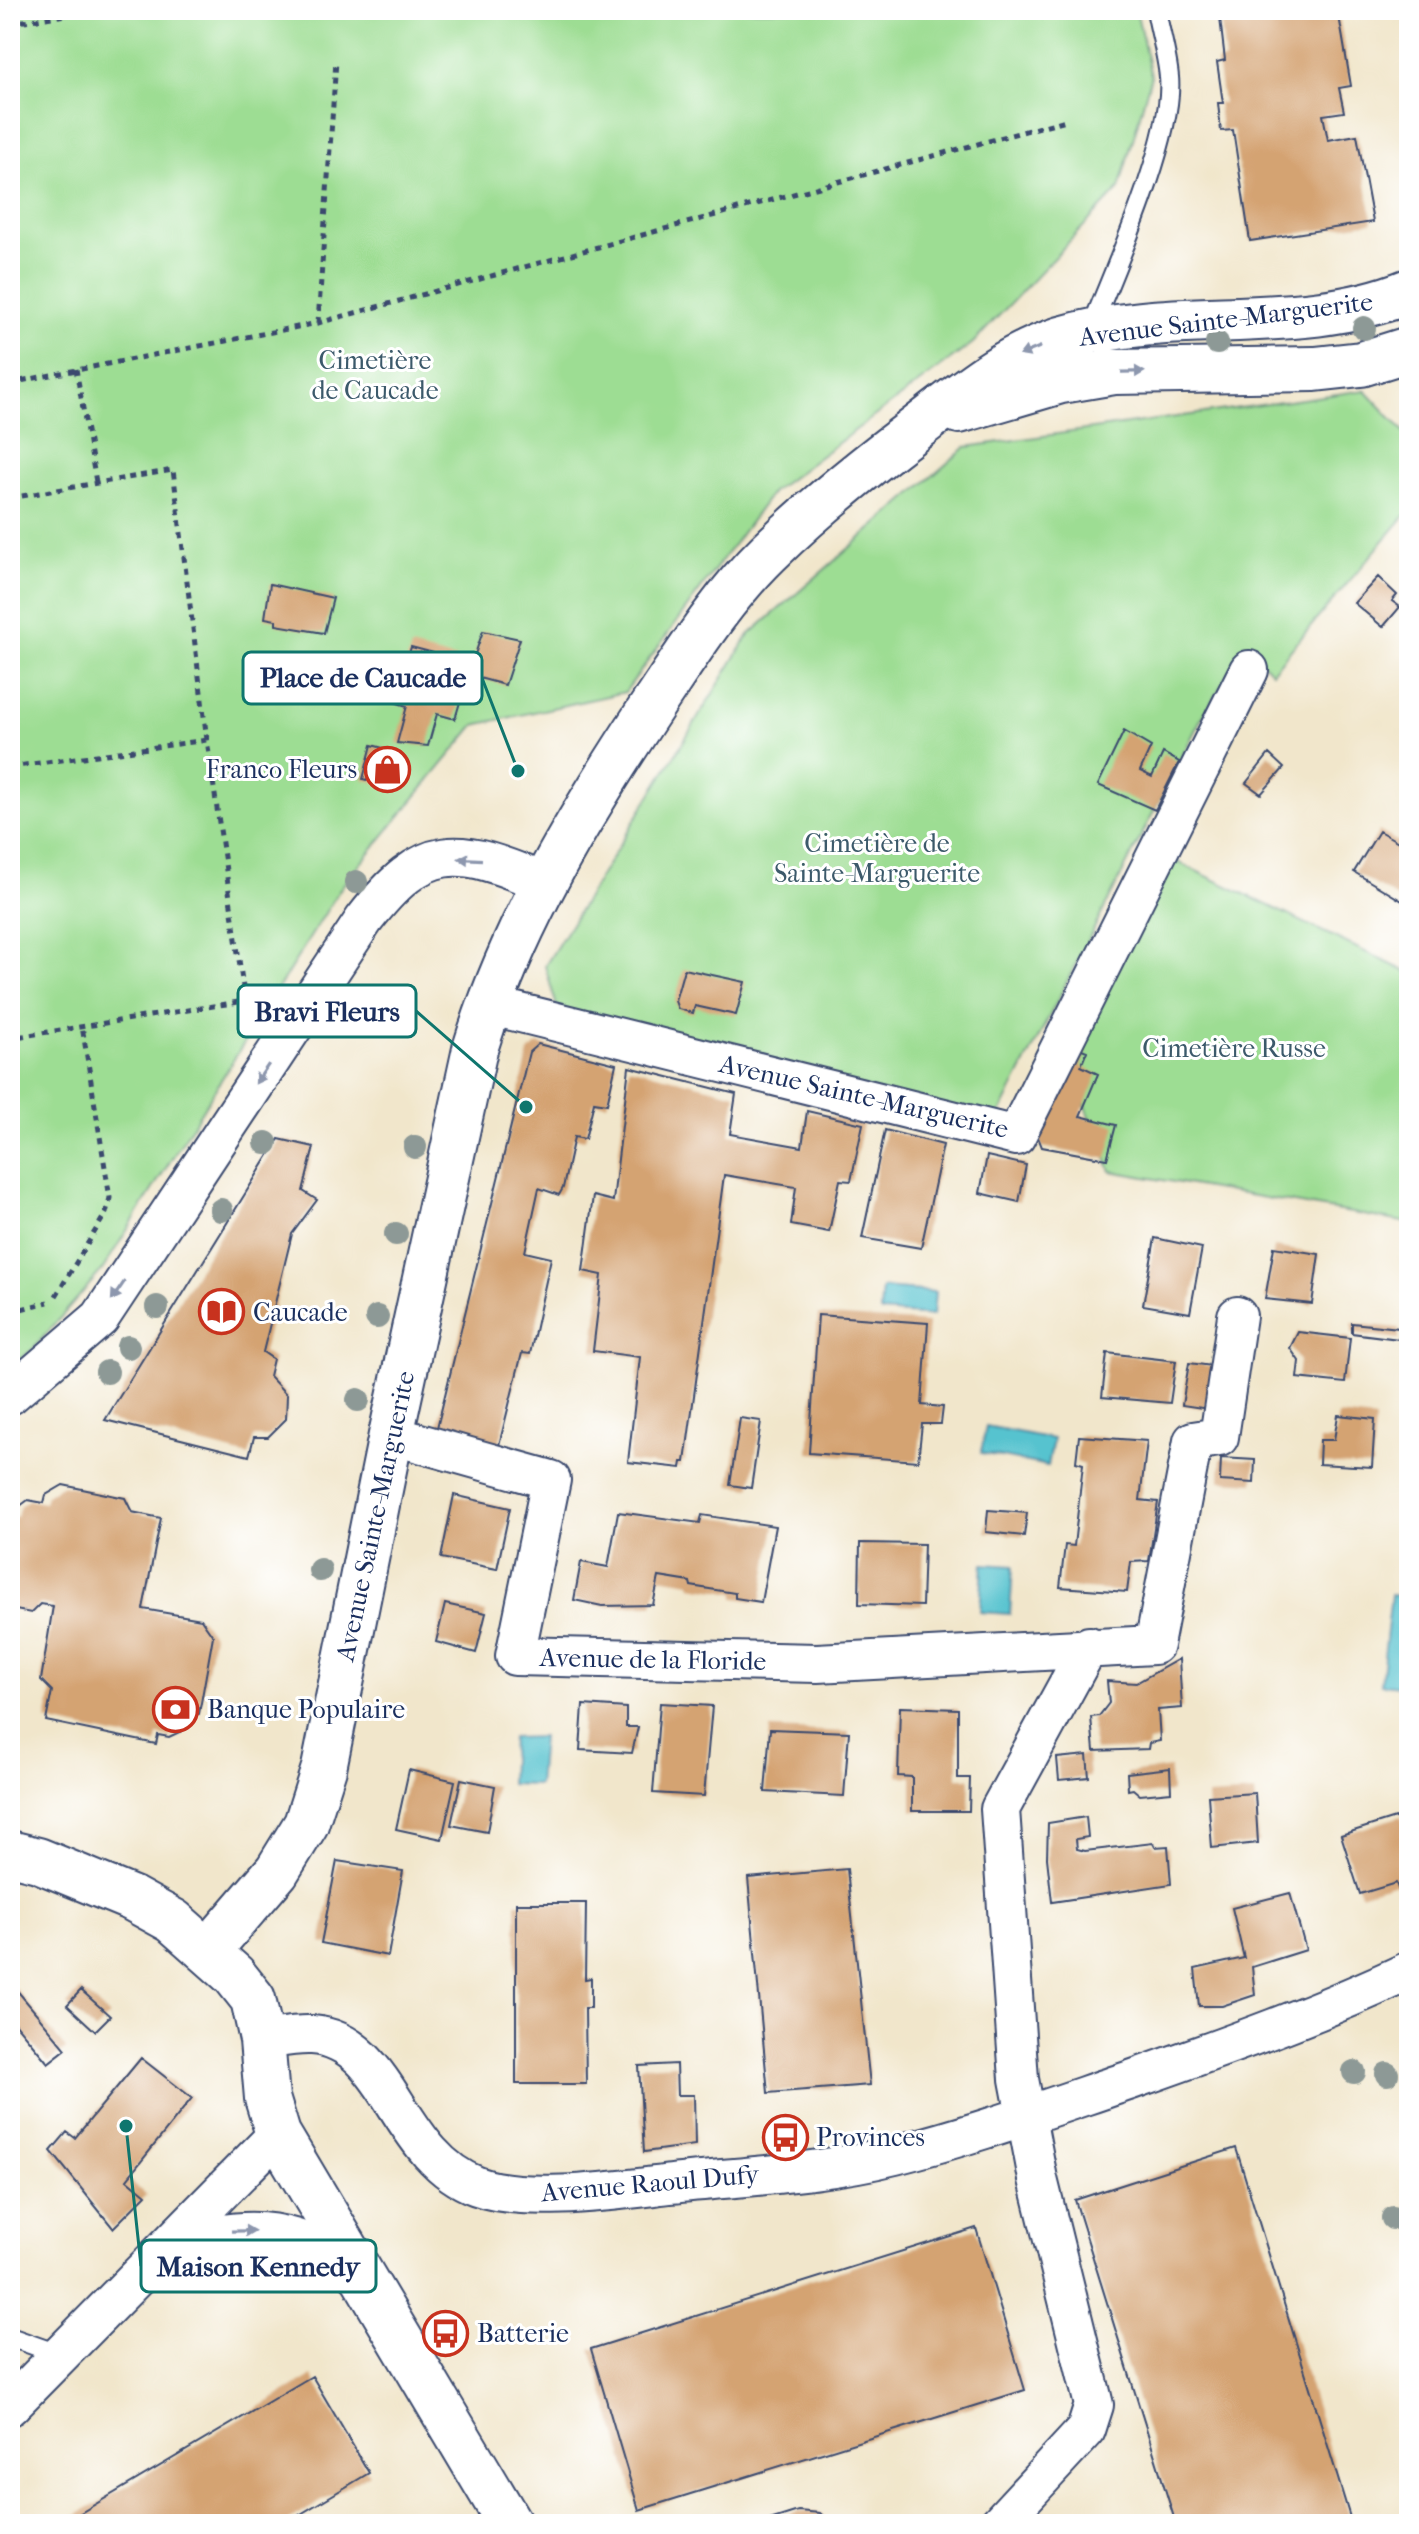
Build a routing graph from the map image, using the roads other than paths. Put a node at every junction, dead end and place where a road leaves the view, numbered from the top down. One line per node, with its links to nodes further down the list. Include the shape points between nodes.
1 (1156, 10): 3 (lane, via 1170,80 1162,130)
2 (1409, 291): 3 (street, Avenue Sainte-Marguerite, via 1382,302 1308,315)
3 (1089, 333): 5 (street, Avenue Sainte-Marguerite, one-way to 5, via 1023,352 971,383)
4 (1409, 349): 5 (street, Avenue Sainte-Marguerite, one-way to 4, via 1012,393 1114,372 1315,369 1361,364)
5 (923, 423): 7 (street, Avenue Sainte-Marguerite, via 864,467 768,553 733,592 622,753)
6 (1249, 670): 8 (street, Avenue Sainte-Marguerite, via 1016,1136)
7 (544, 883): 8 (street, Avenue Sainte-Marguerite); 10 (street, one-way to 10, via 477,858 439,859 400,877 364,920 100,1318)
8 (488, 1005): 11 (street, Avenue Sainte-Marguerite)
9 (1237, 1316): 12 (street, Avenue de la Floride, via 1219,1437 1193,1441 1154,1645)
10 (10, 1395)
11 (391, 1435): 12 (street, Avenue de la Floride, via 551,1480 515,1656 817,1663); 14 (street, Avenue Sainte-Marguerite, via 324,1768 306,1824 277,1871)
12 (1089, 1646): 17 (street, via 1000,1809)
13 (10, 1853): 14 (street, via 133,1899 173,1921)
14 (209, 1950): 16 (street, via 253,1999)
15 (1409, 1971): 17 (street, Avenue Raoul Dufy, via 1261,2034)
16 (262, 2040): 17 (street, Avenue Raoul Dufy, via 315,2035 343,2044 363,2057 408,2128 454,2175 480,2187 551,2195 893,2156); 18 (street, via 267,2098)
17 (1025, 2117): 25 (street, via 1094,2405 1086,2430)
18 (278, 2134): 19 (street); 20 (street)
19 (168, 2247): 20 (street, one-way to 20, via 242,2230 297,2239); 22 (street)
20 (354, 2264): 24 (street)
21 (10, 2337): 22 (lane)
22 (61, 2355): 23 (street)
23 (10, 2406)
24 (510, 2524)
25 (999, 2524)

